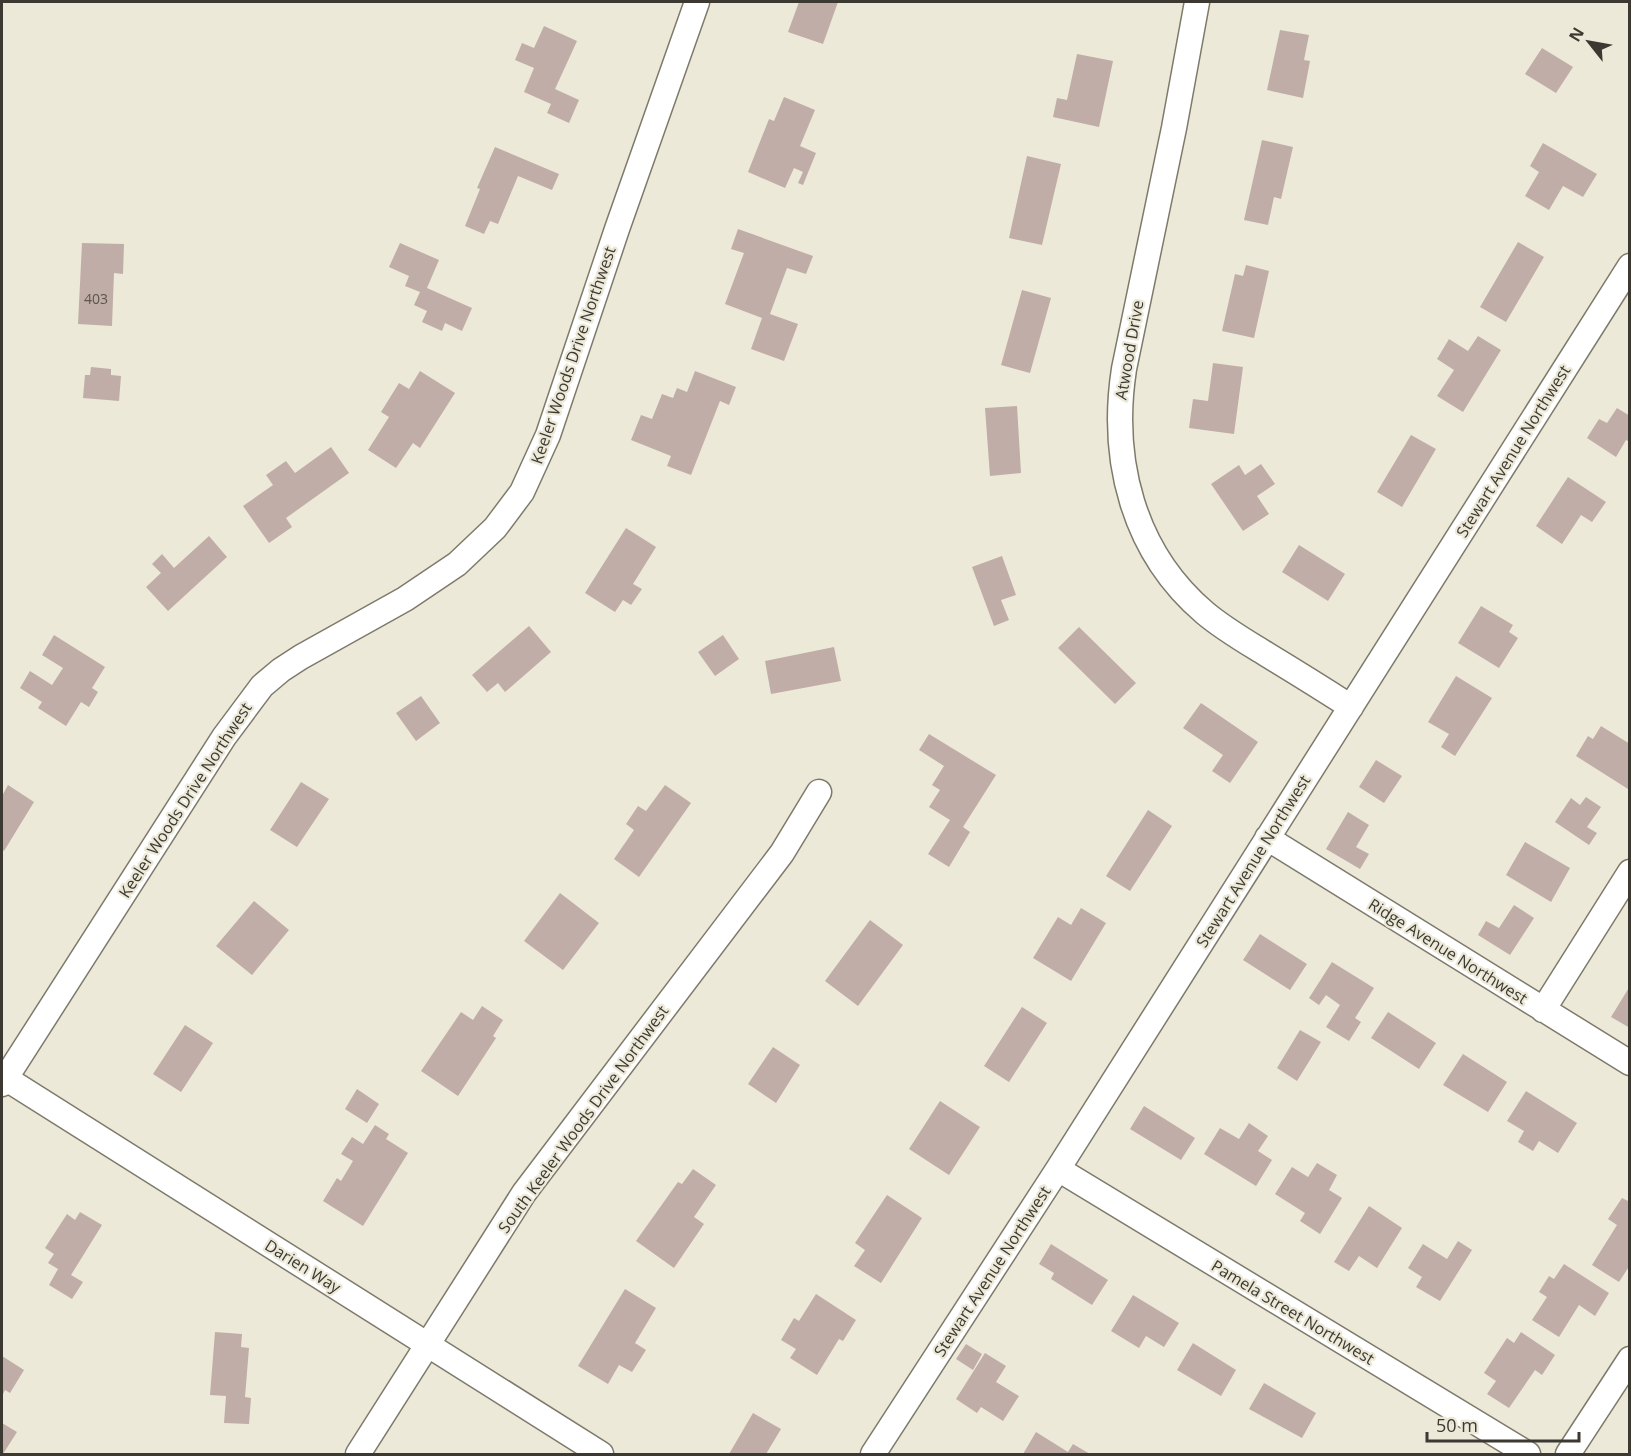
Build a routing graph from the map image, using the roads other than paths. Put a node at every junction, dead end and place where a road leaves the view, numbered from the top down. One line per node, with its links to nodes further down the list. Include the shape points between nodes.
1 (697, 2): 11 (street, Keeler Woods Drive Northwest, via 548,435 522,492 495,528 457,564 405,599 301,657 262,686 224,737)
2 (1197, 2): 5 (street, Atwood Drive, via 1124,369 1120,396 1123,470 1149,544 1186,594 1226,629)
3 (1629, 266): 4 (street, Stewart Avenue Northwest)
4 (1622, 295): 5 (street, Stewart Avenue Northwest)
5 (1351, 707): 7 (street, Stewart Avenue Northwest)
6 (819, 792): 13 (street, South Keeler Woods Drive Northwest, via 782,853 524,1193)
7 (1268, 838): 9 (street, Ridge Avenue Northwest); 12 (street, Stewart Avenue Northwest)
8 (1629, 872): 9 (street)
9 (1543, 1010): 10 (street, Ridge Avenue Northwest)
10 (1629, 1063)
11 (3, 1081): 13 (street, Darien Way)
12 (1058, 1168): 15 (street, Stewart Avenue Northwest); 18 (street, Pamela Street Northwest)
13 (427, 1344): 16 (street, South Keeler Woods Drive Northwest); 17 (street, Darien Way)
14 (1629, 1359): 19 (street)
15 (881, 1452)
16 (358, 1455)
17 (601, 1455)
18 (1528, 1455)
19 (1568, 1455)

